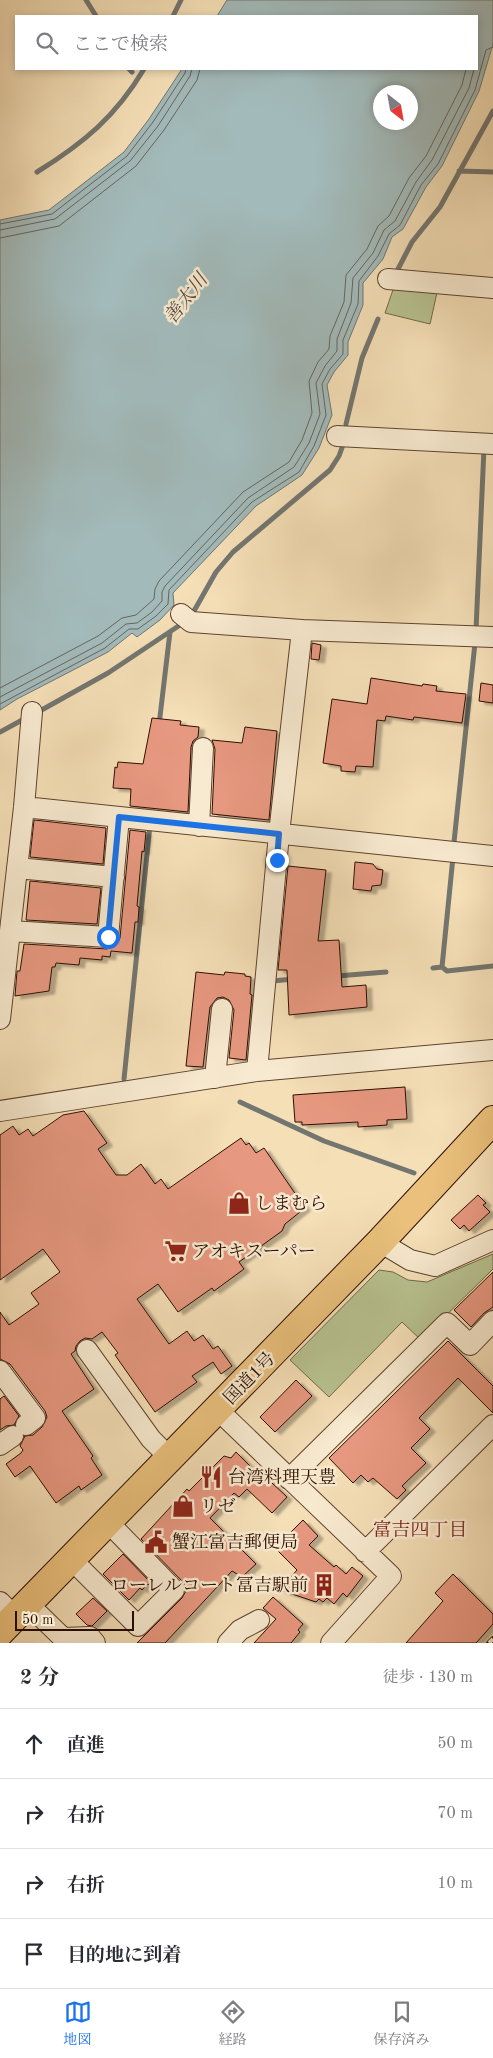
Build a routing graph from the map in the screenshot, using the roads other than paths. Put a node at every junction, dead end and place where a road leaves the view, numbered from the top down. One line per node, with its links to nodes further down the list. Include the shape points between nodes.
1 (388, 279): 2 (street)
2 (493, 288)
3 (337, 436): 4 (street)
4 (493, 444)
5 (182, 614): 6 (street, via 191,622)
6 (302, 630): 7 (street); 13 (street)
7 (493, 638)
8 (32, 712): 10 (street)
9 (203, 748): 12 (street)
10 (24, 807): 11 (street); 15 (street)
11 (119, 817): 12 (street); 16 (street)
12 (199, 826): 13 (street)
13 (279, 834): 14 (street); 21 (street)
14 (493, 856)
15 (17, 868): 16 (street); 17 (street)
16 (114, 877): 17 (street, via 108,937)
17 (7, 920): 19 (street)
18 (222, 1009): 22 (street)
19 (0, 1019)
20 (493, 1050): 21 (street)
21 (257, 1071): 22 (street)
22 (215, 1078): 23 (street)
23 (0, 1111)
24 (493, 1120): 26 (highway, 国道1号)
25 (493, 1240): 26 (street, via 435,1266 410,1260)
26 (380, 1242): 30 (highway, 国道1号)
27 (493, 1321): 34 (street, via 470,1345 447,1323)
28 (87, 1350): 33 (street, via 151,1439)
29 (0, 1371): 32 (street, via 35,1418)
30 (218, 1410): 33 (highway, 国道1号); 34 (street)
31 (493, 1425): 36 (street)
32 (13, 1435)
33 (171, 1459): 35 (highway, 国道1号)
34 (289, 1479): 36 (street)
35 (108, 1522): 37 (highway, 国道1号); 37 (street, via 174,1590 138,1626)
36 (365, 1552): 42 (street, via 391,1576)
37 (72, 1560): 38 (highway, 国道1号)
38 (11, 1614): 40 (street, via 63,1638 90,1637)
39 (259, 1620): 41 (street, via 240,1630)
40 (95, 1643)
41 (228, 1643)
42 (331, 1643)

